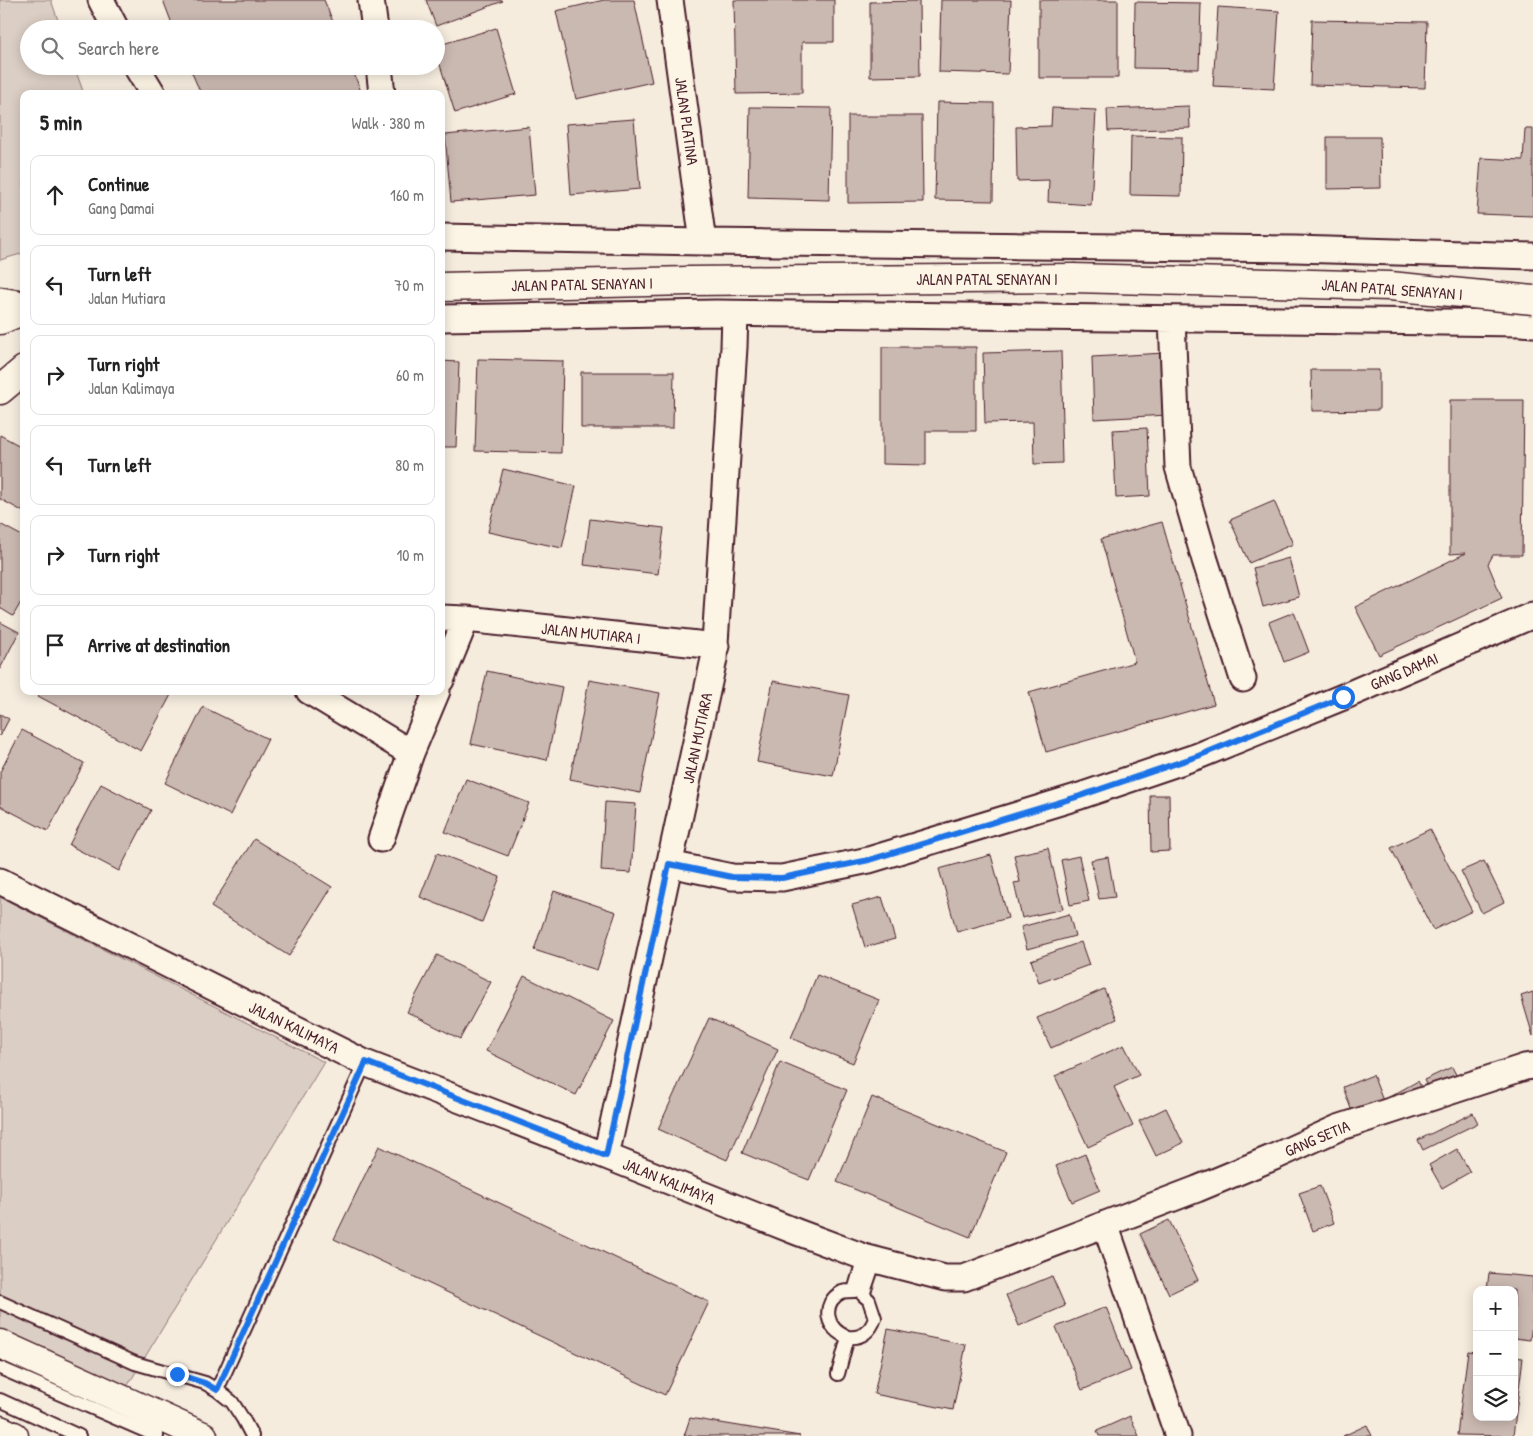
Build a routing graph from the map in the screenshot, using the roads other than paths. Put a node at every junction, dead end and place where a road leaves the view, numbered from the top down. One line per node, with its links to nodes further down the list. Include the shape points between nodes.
1 (101, 0): 4 (street)
2 (371, 0): 5 (street)
3 (670, 0): 11 (street, JALAN PLATINA)
4 (111, 20)
5 (374, 20)
6 (141, 75): 8 (street)
7 (380, 75): 9 (street)
8 (151, 90)
9 (382, 90)
10 (445, 238): 11 (street, JALAN PATAL SENAYAN I)
11 (703, 242): 12 (street, JALAN PATAL SENAYAN I)
12 (1380, 252): 13 (street, JALAN PATAL SENAYAN I); 23 (street)
13 (1533, 256)
14 (445, 287): 16 (main road, JALAN PATAL SENAYAN I, bridge, via 1074,278 1390,286)
15 (0, 300): 17 (street)
16 (1533, 300)
17 (20, 303)
18 (20, 312): 22 (main road)
19 (735, 314): 20 (street, JALAN PATAL SENAYAN I); 21 (street, JALAN PATAL SENAYAN I); 30 (street, JALAN MUTIARA)
20 (445, 318)
21 (1172, 318): 23 (street, JALAN PATAL SENAYAN I); 32 (street, via 1178,467)
22 (0, 320)
23 (1372, 321): 24 (street, JALAN PATAL SENAYAN I)
24 (1533, 324)
25 (20, 373): 26 (main road)
26 (0, 390)
27 (1533, 615): 37 (street, GANG DAMAI, via 1198,756 1071,799 869,860 782,878 732,877)
28 (445, 618): 29 (street, JALAN MUTIARA I)
29 (466, 620): 30 (street, JALAN MUTIARA I); 31 (street)
30 (716, 646): 37 (street, JALAN MUTIARA)
31 (445, 670)
32 (1243, 679)
33 (316, 695): 35 (street)
34 (434, 695): 35 (street)
35 (411, 753): 36 (street)
36 (381, 839)
37 (669, 864): 41 (street, JALAN MUTIARA)
38 (0, 881): 39 (street, JALAN KALIMAYA)
39 (366, 1062): 41 (street, JALAN KALIMAYA); 49 (lane)
40 (1533, 1066): 42 (street, GANG SETIA, via 1338,1128)
41 (606, 1156): 43 (street, JALAN KALIMAYA)
42 (1106, 1224): 43 (street, JALAN KALIMAYA, via 964,1278 944,1278); 57 (street)
43 (870, 1259): 45 (lane, via 863,1296 869,1300 875,1318 861,1336); 45 (lane, via 854,1291 843,1292 833,1300 829,1311 830,1323 836,1332)
44 (0, 1302): 49 (lane, via 135,1363 205,1383)
45 (848, 1337): 48 (lane)
46 (0, 1344): 55 (main road)
47 (0, 1368): 54 (lane)
48 (838, 1374)
49 (217, 1390): 56 (lane, via 232,1402)
50 (0, 1400): 53 (lane)
51 (0, 1430): 52 (main road)
52 (14, 1436)
53 (79, 1436)
54 (157, 1436)
55 (203, 1436)
56 (252, 1436)
57 (1178, 1436)

